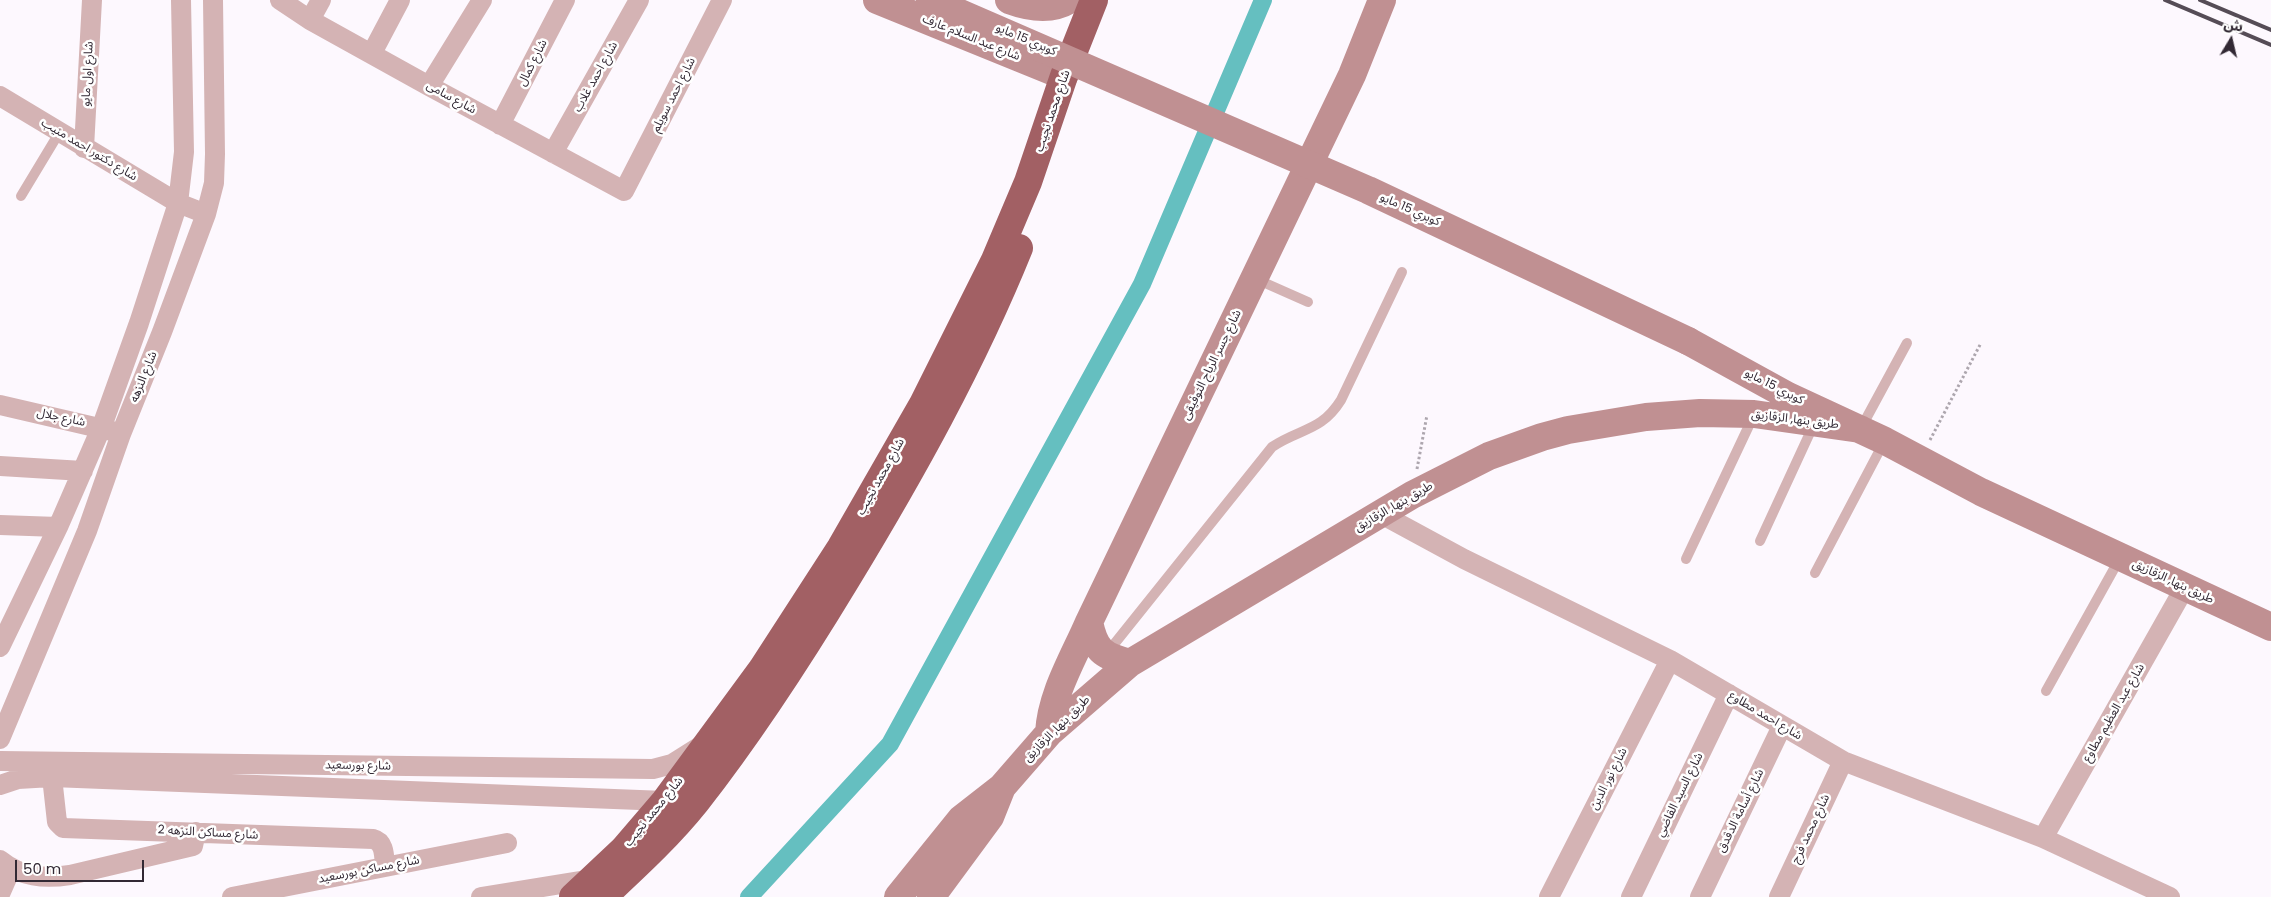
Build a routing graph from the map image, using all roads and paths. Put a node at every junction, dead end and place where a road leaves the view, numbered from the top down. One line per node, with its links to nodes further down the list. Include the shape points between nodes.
1 (92, 0): 26 (street, شارع اول مايو)
2 (182, 0): 30 (street, شارع النزهه, via 184,152)
3 (213, 0): 31 (street, شارع النزهه, via 215,154 214,183)
4 (280, 0): 19 (street, شارع سامى)
5 (321, 0): 19 (street)
6 (400, 0): 20 (street)
7 (482, 0): 22 (street)
8 (565, 0): 24 (street, شارع كمال)
9 (639, 0): 27 (street, شارع احمد غلاب)
10 (722, 0): 28 (street, شارع احمد سويلم)
11 (877, 0): 21 (main road, شارع عبد السلام عارف)
12 (930, 0): 37 (main road, كوبري 15 مايو, bridge)
13 (967, 0): 37 (main road, كوبري 15 مايو, via 1184,91 1404,189 1538,251)
14 (1009, 0): 15 (main road, via 1025,6 1045,7)
15 (1070, 0)
16 (1094, 0): 21 (highway, شارع محمد نجيب)
17 (1114, 0): 42 (highway, شارع محمد نجيب, via 1079,83 1039,199 1002,290)
18 (1382, 0): 33 (main road, شارع جسر الرياح التوفيقى, via 1352,75)
19 (310, 20): 20 (street, شارع سامى)
20 (372, 53): 22 (street, شارع سامى)
21 (1064, 76): 42 (highway, شارع محمد نجيب, via 1012,222)
22 (429, 86): 24 (street, شارع سامى)
23 (0, 96): 25 (street, شارع دكتور احمد منيب)
24 (500, 125): 27 (street, شارع سامى)
25 (59, 133): 26 (street, شارع دكتور احمد منيب); 29 (lane)
26 (84, 148): 30 (street, شارع دكتور احمد منيب)
27 (553, 153): 28 (street, شارع سامى)
28 (625, 190)
29 (21, 196)
30 (178, 203): 31 (street, شارع دكتور احمد منيب); 35 (street, شارع النزهه)
31 (206, 214): 36 (street, شارع النزهه)
32 (1402, 272): 67 (lane, via 1342,400 1332,414 1320,425 1287,437 1272,447)
33 (1254, 278): 34 (lane); 64 (main road, شارع جسر الرياح التوفيقى)
34 (1308, 302)
35 (139, 323): 36 (street); 47 (street, شارع النزهه)
36 (162, 332): 49 (street, شارع النزهه)
37 (1690, 334): 40 (main road, كوبري 15 مايو); 45 (main road, كوبري 15 مايو, via 1780,378 1805,396)
38 (1907, 343): 48 (lane)
39 (1981, 344): 52 (path)
40 (1733, 366): 43 (main road, via 1736,392); 45 (main road, كوبري 15 مايو)
41 (0, 405): 47 (street, شارع جلال)
42 (933, 408): 51 (highway, شارع محمد نجيب)
43 (1721, 413): 44 (main road, طريق بنها, الزقازيق); 55 (main road, طريق بنها, الزقازيق, via 1646,417 1568,430 1489,456)
44 (1754, 414): 45 (main road, طريق بنها, الزقازيق); 61 (lane)
45 (1815, 414): 48 (main road, طريق بنها, الزقازيق); 59 (lane)
46 (1427, 415): 55 (path)
47 (102, 426): 49 (street, شارع جلال); 54 (street, شارع النزهه)
48 (1860, 429): 50 (main road, طريق بنها, الزقازيق)
49 (121, 434): 73 (street, شارع النزهه, via 87,530)
50 (1885, 441): 52 (main road, طريق بنها, الزقازيق); 62 (lane)
51 (913, 444): 74 (highway, شارع محمد نجيب, via 762,669); 86 (highway, شارع محمد نجيب, via 818,626 757,718 695,803 643,860)
52 (1920, 460): 60 (main road, طريق بنها, الزقازيق)
53 (0, 466): 54 (street)
54 (83, 471): 58 (street, شارع النزهه)
55 (1412, 495): 56 (main road, طريق بنها, الزقازيق)
56 (1381, 514): 67 (main road, طريق بنها, الزقازيق); 68 (street, شارع احمد مطاوع, via 1464,559)
57 (0, 525): 58 (street)
58 (58, 527): 66 (street, شارع النزهه)
59 (1760, 541)
60 (2120, 557): 63 (main road, طريق بنها, الزقازيق); 69 (lane)
61 (1686, 559)
62 (1815, 573)
63 (2185, 587): 65 (main road, طريق بنها, الزقازيق); 82 (street, شارع عبد العظيم مطاوع)
64 (1089, 622): 67 (main road, via 1098,648); 72 (main road, شارع جسر الرياح التوفيقى, via 1056,696 1050,717)
65 (2271, 627)
66 (1, 641)
67 (1118, 659): 72 (main road, طريق بنها, الزقازيق)
68 (1670, 660): 70 (street, شارع احمد مطاوع); 93 (street, شارع نور الدين)
69 (2046, 691)
70 (1729, 694): 71 (street, شارع احمد مطاوع); 94 (street, شارع السيد القاضي)
71 (1782, 726): 76 (street, شارع احمد مطاوع); 95 (street, شارع أسامة الدقدق)
72 (1050, 733): 79 (main road, طريق بنها, الزقازيق)
73 (0, 738)
74 (709, 740): 75 (street, شارع بورسعيد, via 672,764 653,769); 80 (highway, شارع محمد نجيب)
75 (0, 762)
76 (1843, 762): 82 (street, شارع احمد مطاوع); 96 (street, شارع محمد فرج)
77 (52, 777): 78 (street, شارع بورسعيد, via 18,779); 80 (street, شارع بورسعيد); 81 (street, شارع مساكن النزهه 2, via 57,822 63,828)
78 (0, 785)
79 (1002, 787): 91 (main road, طريق بنها, الزقازيق, via 961,819); 92 (main road, طريق بنها, الزقازيق, via 990,817)
80 (665, 801): 86 (highway, شارع محمد نجيب)
81 (196, 832): 84 (street, via 192,846 70,875 34,876); 85 (street, شارع مساكن النزهه 2, via 373,839 381,842)
82 (2043, 838): 88 (street, شارع احمد مطاوع)
83 (507, 843): 85 (street, شارع مساكن بورسعيد)
84 (5, 864): 87 (street)
85 (385, 867): 89 (street, شارع مساكن بورسعيد)
86 (589, 891): 90 (street)
87 (0, 894)
88 (2162, 896)
89 (232, 897)
90 (481, 897)
91 (898, 897)
92 (931, 897)
93 (1548, 897)
94 (1631, 897)
95 (1700, 897)
96 (1779, 897)

